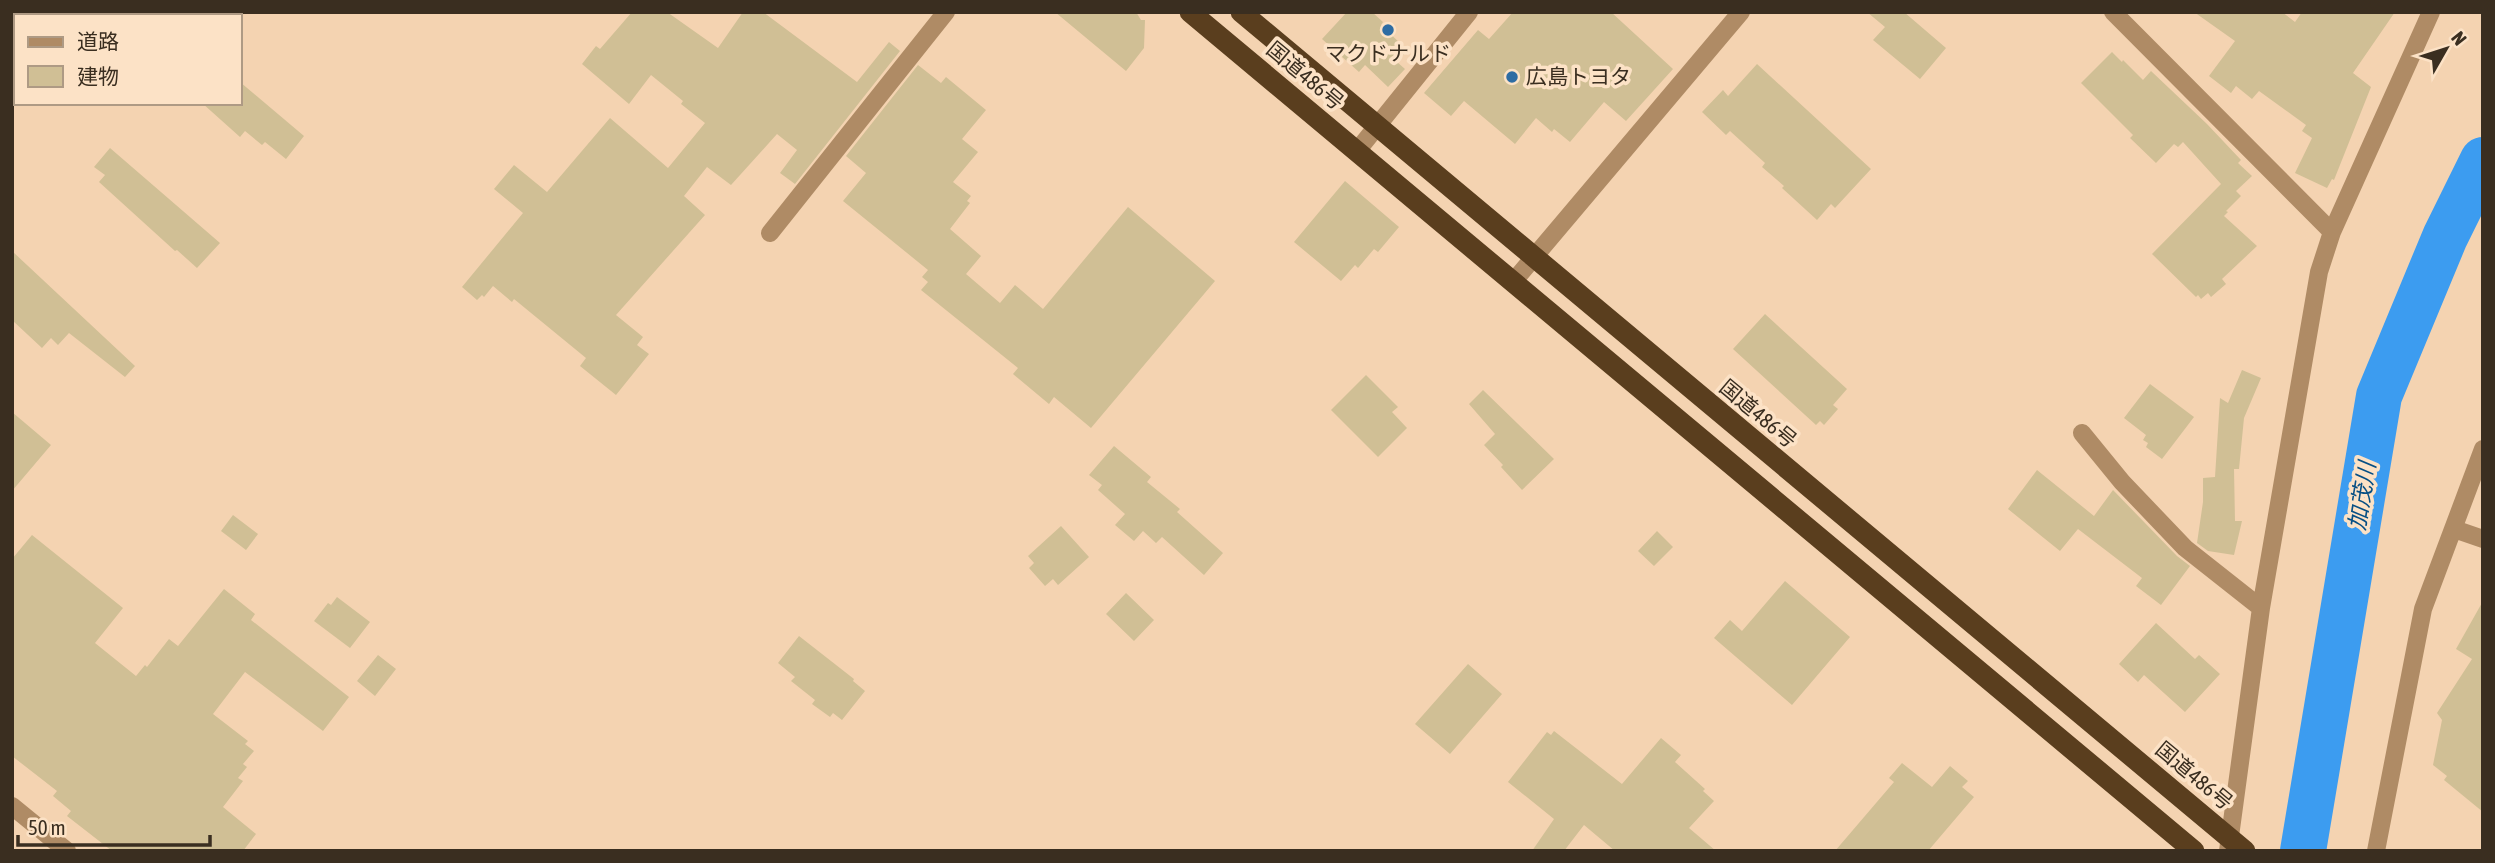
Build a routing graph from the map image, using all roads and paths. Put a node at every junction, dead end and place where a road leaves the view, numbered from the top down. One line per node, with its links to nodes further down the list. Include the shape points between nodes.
1 (946, 12): 11 (street)
2 (1191, 12): 9 (highway, 国道486号)
3 (1241, 12): 8 (highway, 国道486号)
4 (1469, 12): 8 (street)
5 (1741, 12): 12 (street)
6 (2113, 12): 10 (street)
7 (2423, 15): 10 (street)
8 (1375, 125): 9 (street); 12 (highway, 国道486号)
9 (1357, 151): 13 (highway, 国道486号)
10 (2332, 232): 18 (street, via 2319,272)
11 (771, 233)
12 (1534, 257): 13 (street); 20 (highway, 国道486号)
13 (1513, 282): 22 (highway, 国道486号)
14 (2082, 433): 18 (street, via 2185,548)
15 (2483, 449): 16 (street)
16 (2454, 529): 17 (street); 23 (street, via 2423,609)
17 (2483, 539)
18 (2261, 608): 20 (street)
19 (12, 806): 21 (street)
20 (2235, 847)
21 (67, 851)
22 (2194, 851)
23 (2376, 851)

